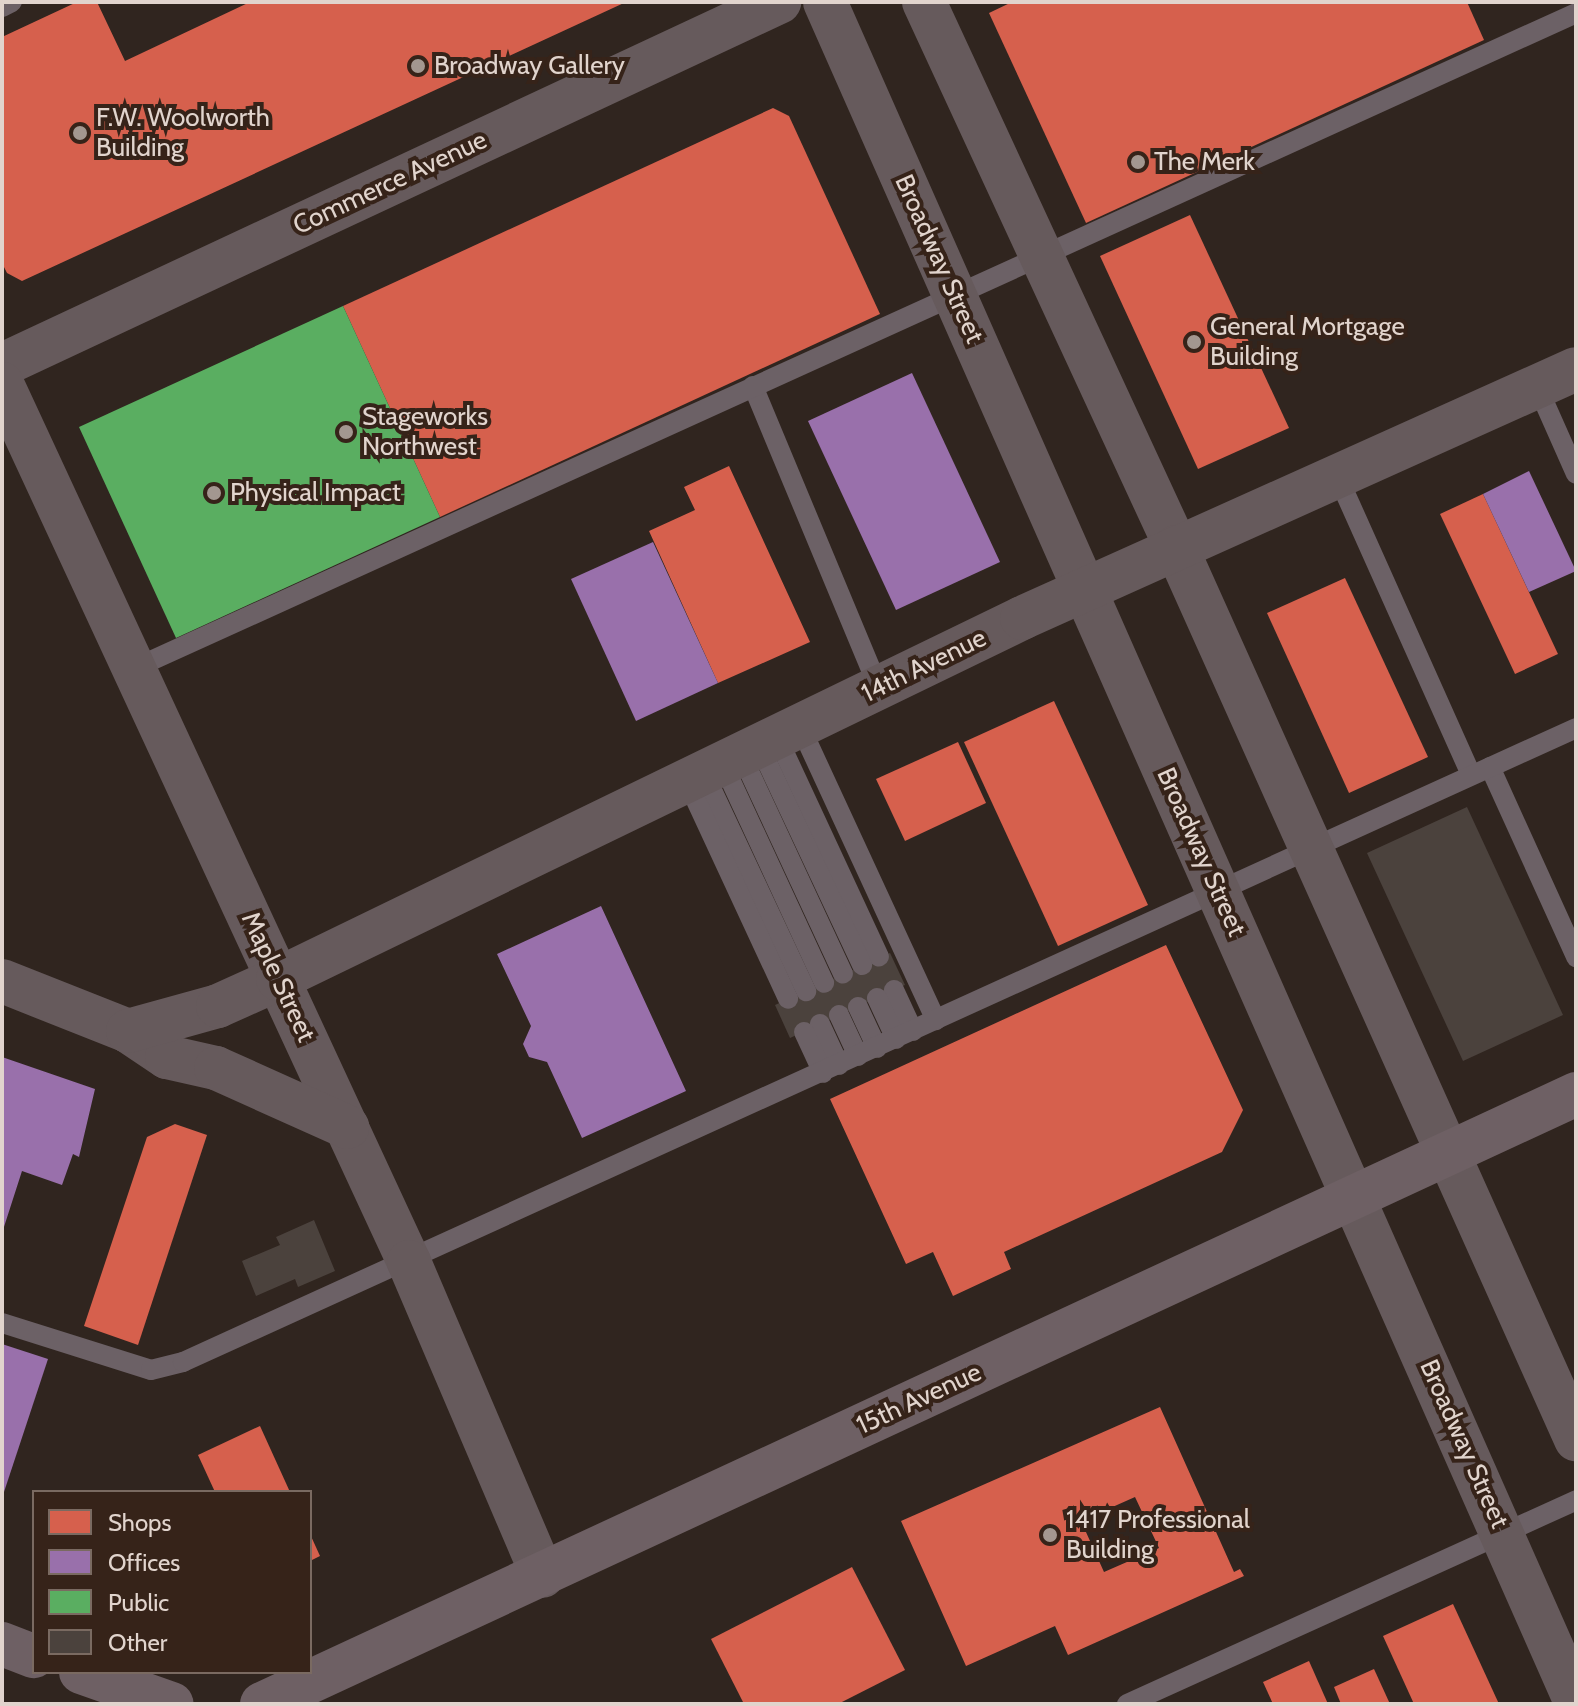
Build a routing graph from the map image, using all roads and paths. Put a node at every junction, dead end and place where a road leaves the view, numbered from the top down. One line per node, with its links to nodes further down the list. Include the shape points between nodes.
1 (12, 2): 5 (lane)
2 (779, 2): 9 (street, Commerce Avenue)
3 (825, 2): 8 (street, Broadway Street)
4 (924, 2): 7 (street)
5 (2, 7)
6 (1576, 13): 7 (lane)
7 (1042, 255): 8 (lane); 15 (street)
8 (954, 295): 12 (lane); 16 (street, Broadway Street)
9 (2, 365)
10 (1557, 377): 13 (lane); 14 (street, 14th Avenue)
11 (2, 384): 17 (street, Maple Street)
12 (753, 386): 17 (lane); 18 (lane)
13 (1576, 474)
14 (1337, 475): 15 (street, 14th Avenue); 21 (lane)
15 (1176, 547): 16 (street, 14th Avenue); 22 (street)
16 (1084, 589): 18 (street, 14th Avenue); 23 (street, Broadway Street)
17 (135, 668): 26 (street, Maple Street)
18 (879, 688): 20 (street, 14th Avenue)
19 (1576, 728): 21 (lane)
20 (742, 754): 20 (lane, via 815,987); 25 (lane); 26 (street, 14th Avenue); 28 (lane)
21 (1481, 770): 22 (lane); 24 (lane)
22 (1309, 847): 23 (lane); 36 (street)
23 (1219, 891): 28 (lane); 37 (street, Broadway Street)
24 (1576, 957)
25 (870, 961)
26 (278, 979): 30 (street, 14th Avenue, via 218,1006); 35 (street, Maple Street)
27 (2, 981): 30 (street)
28 (936, 1020): 31 (lane)
29 (812, 1028): 33 (lane)
30 (128, 1031): 35 (street, via 167,1057 216,1068)
31 (904, 1035): 32 (lane); 32 (lane, via 867,1002)
32 (867, 1052): 33 (lane)
33 (831, 1069): 38 (lane)
34 (1576, 1094): 36 (main road, 15th Avenue)
35 (347, 1127): 38 (street, Maple Street)
36 (1444, 1152): 37 (main road, 15th Avenue); 40 (street)
37 (1354, 1194): 42 (street, Broadway Street); 43 (main road, 15th Avenue)
38 (409, 1262): 39 (lane, via 183,1362 151,1370); 43 (street, Maple Street)
39 (2, 1323)
40 (1576, 1439)
41 (1576, 1500): 42 (lane)
42 (1501, 1530): 47 (street, Broadway Street); 50 (lane)
43 (543, 1576): 49 (main road, 15th Avenue)
44 (2, 1644): 45 (main road)
45 (32, 1655)
46 (87, 1674): 48 (main road)
47 (1576, 1702)
48 (172, 1704)
49 (262, 1704)
50 (1127, 1704)

